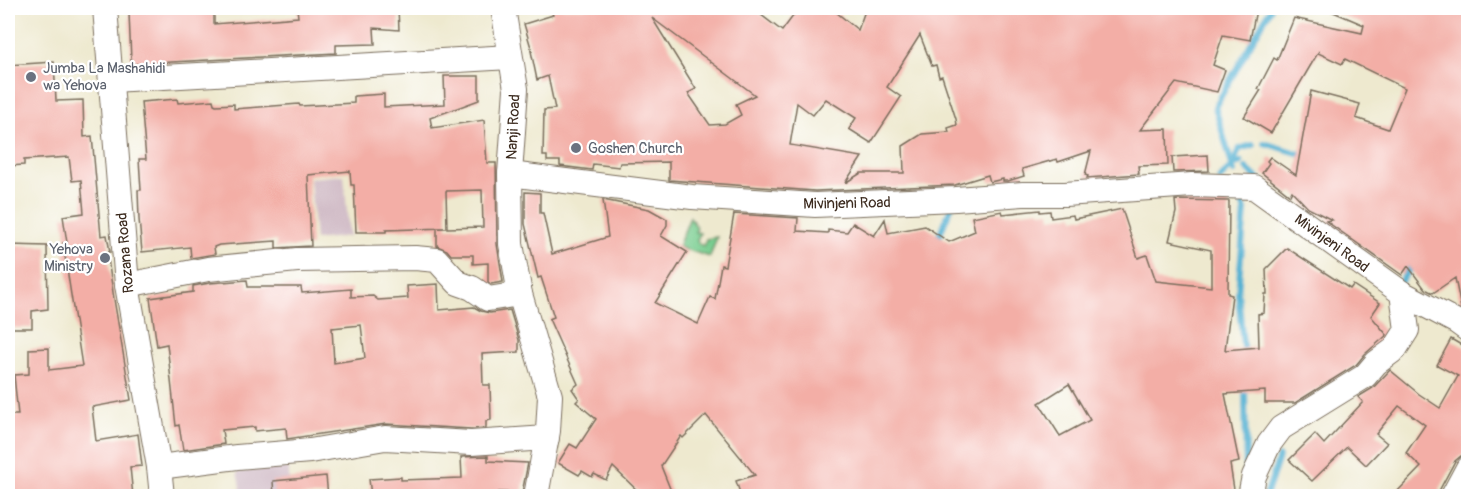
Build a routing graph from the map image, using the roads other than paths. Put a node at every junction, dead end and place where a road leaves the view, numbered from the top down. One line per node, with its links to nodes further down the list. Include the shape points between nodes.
1 (105, 8): 4 (street, Rozana Road)
2 (503, 8): 3 (street, Nanji Road)
3 (510, 57): 4 (street); 5 (street, Nanji Road, via 516,89)
4 (112, 80): 6 (street, Rozana Road)
5 (510, 174): 7 (street, Mivinjeni Road, via 693,197 815,205 1192,185 1254,187); 8 (street, via 512,244)
6 (127, 285): 8 (street, via 208,269 297,260 416,258 437,260 458,283 488,299); 11 (street, Rozana Road)
7 (1402, 293): 9 (street, Mivinjeni Road); 15 (street, via 1407,330 1395,349 1365,376 1281,428 1254,476)
8 (520, 294): 10 (street, via 550,396)
9 (1468, 330)
10 (547, 438): 11 (street, via 471,443 385,438 310,451); 14 (street)
11 (159, 467): 13 (street, Rozana Road)
12 (1468, 468): 16 (street)
13 (162, 496)
14 (536, 496)
15 (1250, 496)
16 (1453, 496)

